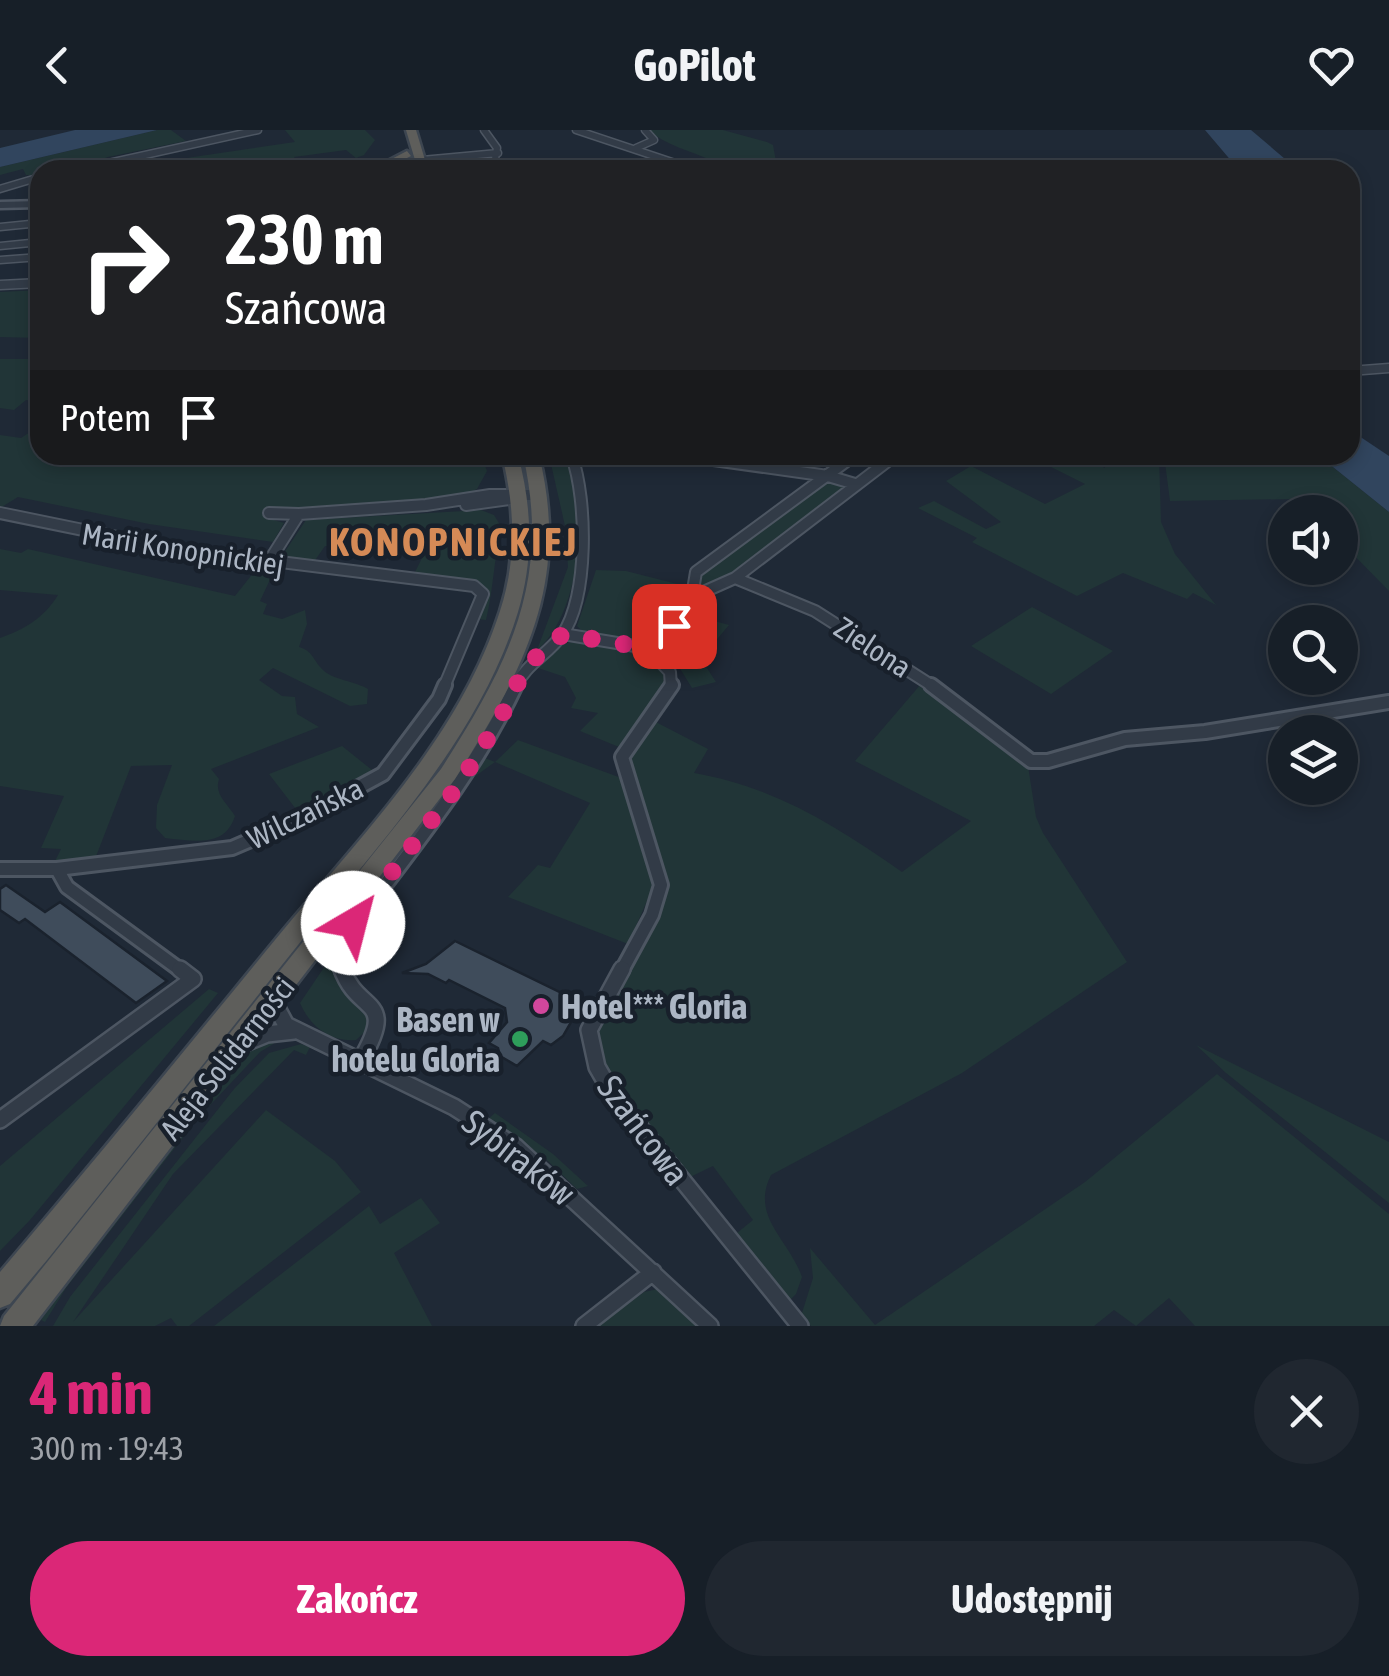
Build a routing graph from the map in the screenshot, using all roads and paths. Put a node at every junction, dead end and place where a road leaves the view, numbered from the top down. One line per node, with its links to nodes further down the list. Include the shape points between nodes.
1 (258, 130): 8 (street)
2 (406, 130): 9 (highway)
3 (484, 130): 7 (street)
4 (576, 130): 6 (street)
5 (645, 130): 6 (street, via 654,140)
6 (636, 148): 12 (street)
7 (498, 153): 10 (street); 11 (street)
8 (123, 160)
9 (412, 160)
10 (439, 160)
11 (496, 160)
12 (669, 160)
13 (30, 180): 14 (street)
14 (0, 189)
15 (30, 204): 16 (street)
16 (0, 205)
17 (30, 224): 18 (street)
18 (0, 227)
19 (30, 243): 20 (street)
20 (0, 246)
21 (30, 258): 22 (street)
22 (0, 260)
23 (30, 284): 24 (street)
24 (0, 285)
25 (1389, 368): 26 (street)
26 (1360, 370)
27 (511, 465): 36 (street)
28 (513, 465): 37 (highway, Aleja Solidarności)
29 (530, 465): 37 (highway, Aleja Solidarności)
30 (575, 465): 45 (street, via 582,485 583,554)
31 (749, 465): 34 (street)
32 (842, 465): 34 (street)
33 (882, 465): 35 (street)
34 (828, 476): 35 (street); 44 (street, via 696,572 693,590)
35 (855, 484): 42 (street)
36 (491, 499): 37 (street); 37 (street); 40 (street)
37 (528, 503): 50 (highway, Aleja Solidarności, via 535,598 499,689 448,774); 56 (highway, Aleja Solidarności, via 503,629 442,744)
38 (0, 513): 41 (street, Marii Konopnickiej, via 136,544)
39 (269, 513): 40 (street)
40 (298, 514): 41 (street)
41 (268, 563): 43 (street, Marii Konopnickiej, via 474,586)
42 (735, 578): 44 (street); 47 (street, Zielona, via 856,633 1031,761 1125,739)
43 (483, 594): 49 (street, Wilczańska, via 439,699 383,774 232,848)
44 (699, 594): 46 (street, via 666,636)
45 (563, 634): 46 (street); 53 (street, via 526,666 460,783 342,942 342,977 379,1018 376,1039)
46 (647, 648): 60 (street, Szańcowa, via 673,682 663,706 645,720 622,757 662,885 590,1030 594,1058 612,1094)
47 (1389, 702)
48 (0, 869): 49 (street)
49 (57, 869): 54 (street, via 66,887 193,979)
50 (272, 1000): 51 (street, Sybiraków, via 278,1018); 52 (highway, Aleja Solidarności)
51 (298, 1032): 52 (street, via 267,1034); 53 (street, Sybiraków)
52 (234, 1049): 57 (highway, Aleja Solidarności)
53 (361, 1060): 55 (street, Sybiraków, via 516,1147)
54 (0, 1120)
55 (653, 1272): 58 (street); 59 (street, Sybiraków)
56 (0, 1294)
57 (15, 1326)
58 (584, 1326)
59 (710, 1326)
60 (800, 1326)

